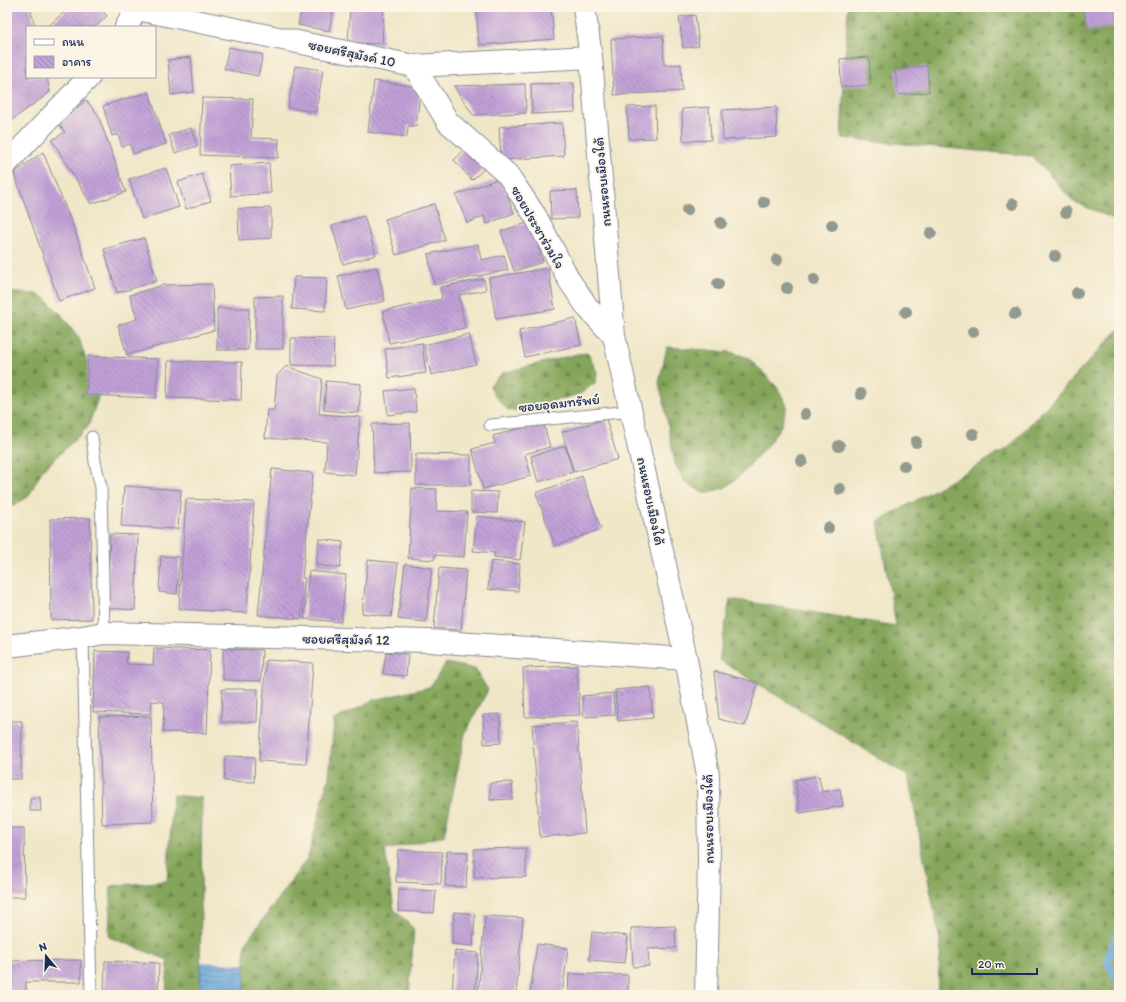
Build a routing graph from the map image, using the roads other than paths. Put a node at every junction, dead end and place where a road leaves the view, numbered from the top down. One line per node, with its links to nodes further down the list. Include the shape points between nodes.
1 (584, 7): 3 (street, ถนนรอบเมืองใต้)
2 (132, 14): 4 (street, ซอยศรีสุมังค์ 10)
3 (591, 57): 4 (street, ซอยศรีสุมังค์ 10); 7 (street, ถนนรอบเมืองใต้)
4 (414, 66): 7 (street, ซอยประชาร่วมใจ, via 448,122 508,175 536,217 569,280 588,308)
5 (88, 78): 6 (street)
6 (7, 163)
7 (614, 336): 8 (street, ถนนรอบเมืองใต้)
8 (631, 411): 9 (lane, ซอยอุดมทรัพย์); 13 (street, ถนนรอบเมืองใต้)
9 (490, 425)
10 (92, 437): 11 (lane, via 101,487)
11 (93, 635): 12 (street, ซอยศรีสุมังค์ 12); 13 (street, ซอยศรีสุมังค์ 12, via 429,641); 14 (lane)
12 (7, 646)
13 (686, 659): 15 (street, ถนนรอบเมืองใต้, via 708,775)
14 (91, 995)
15 (706, 995)

